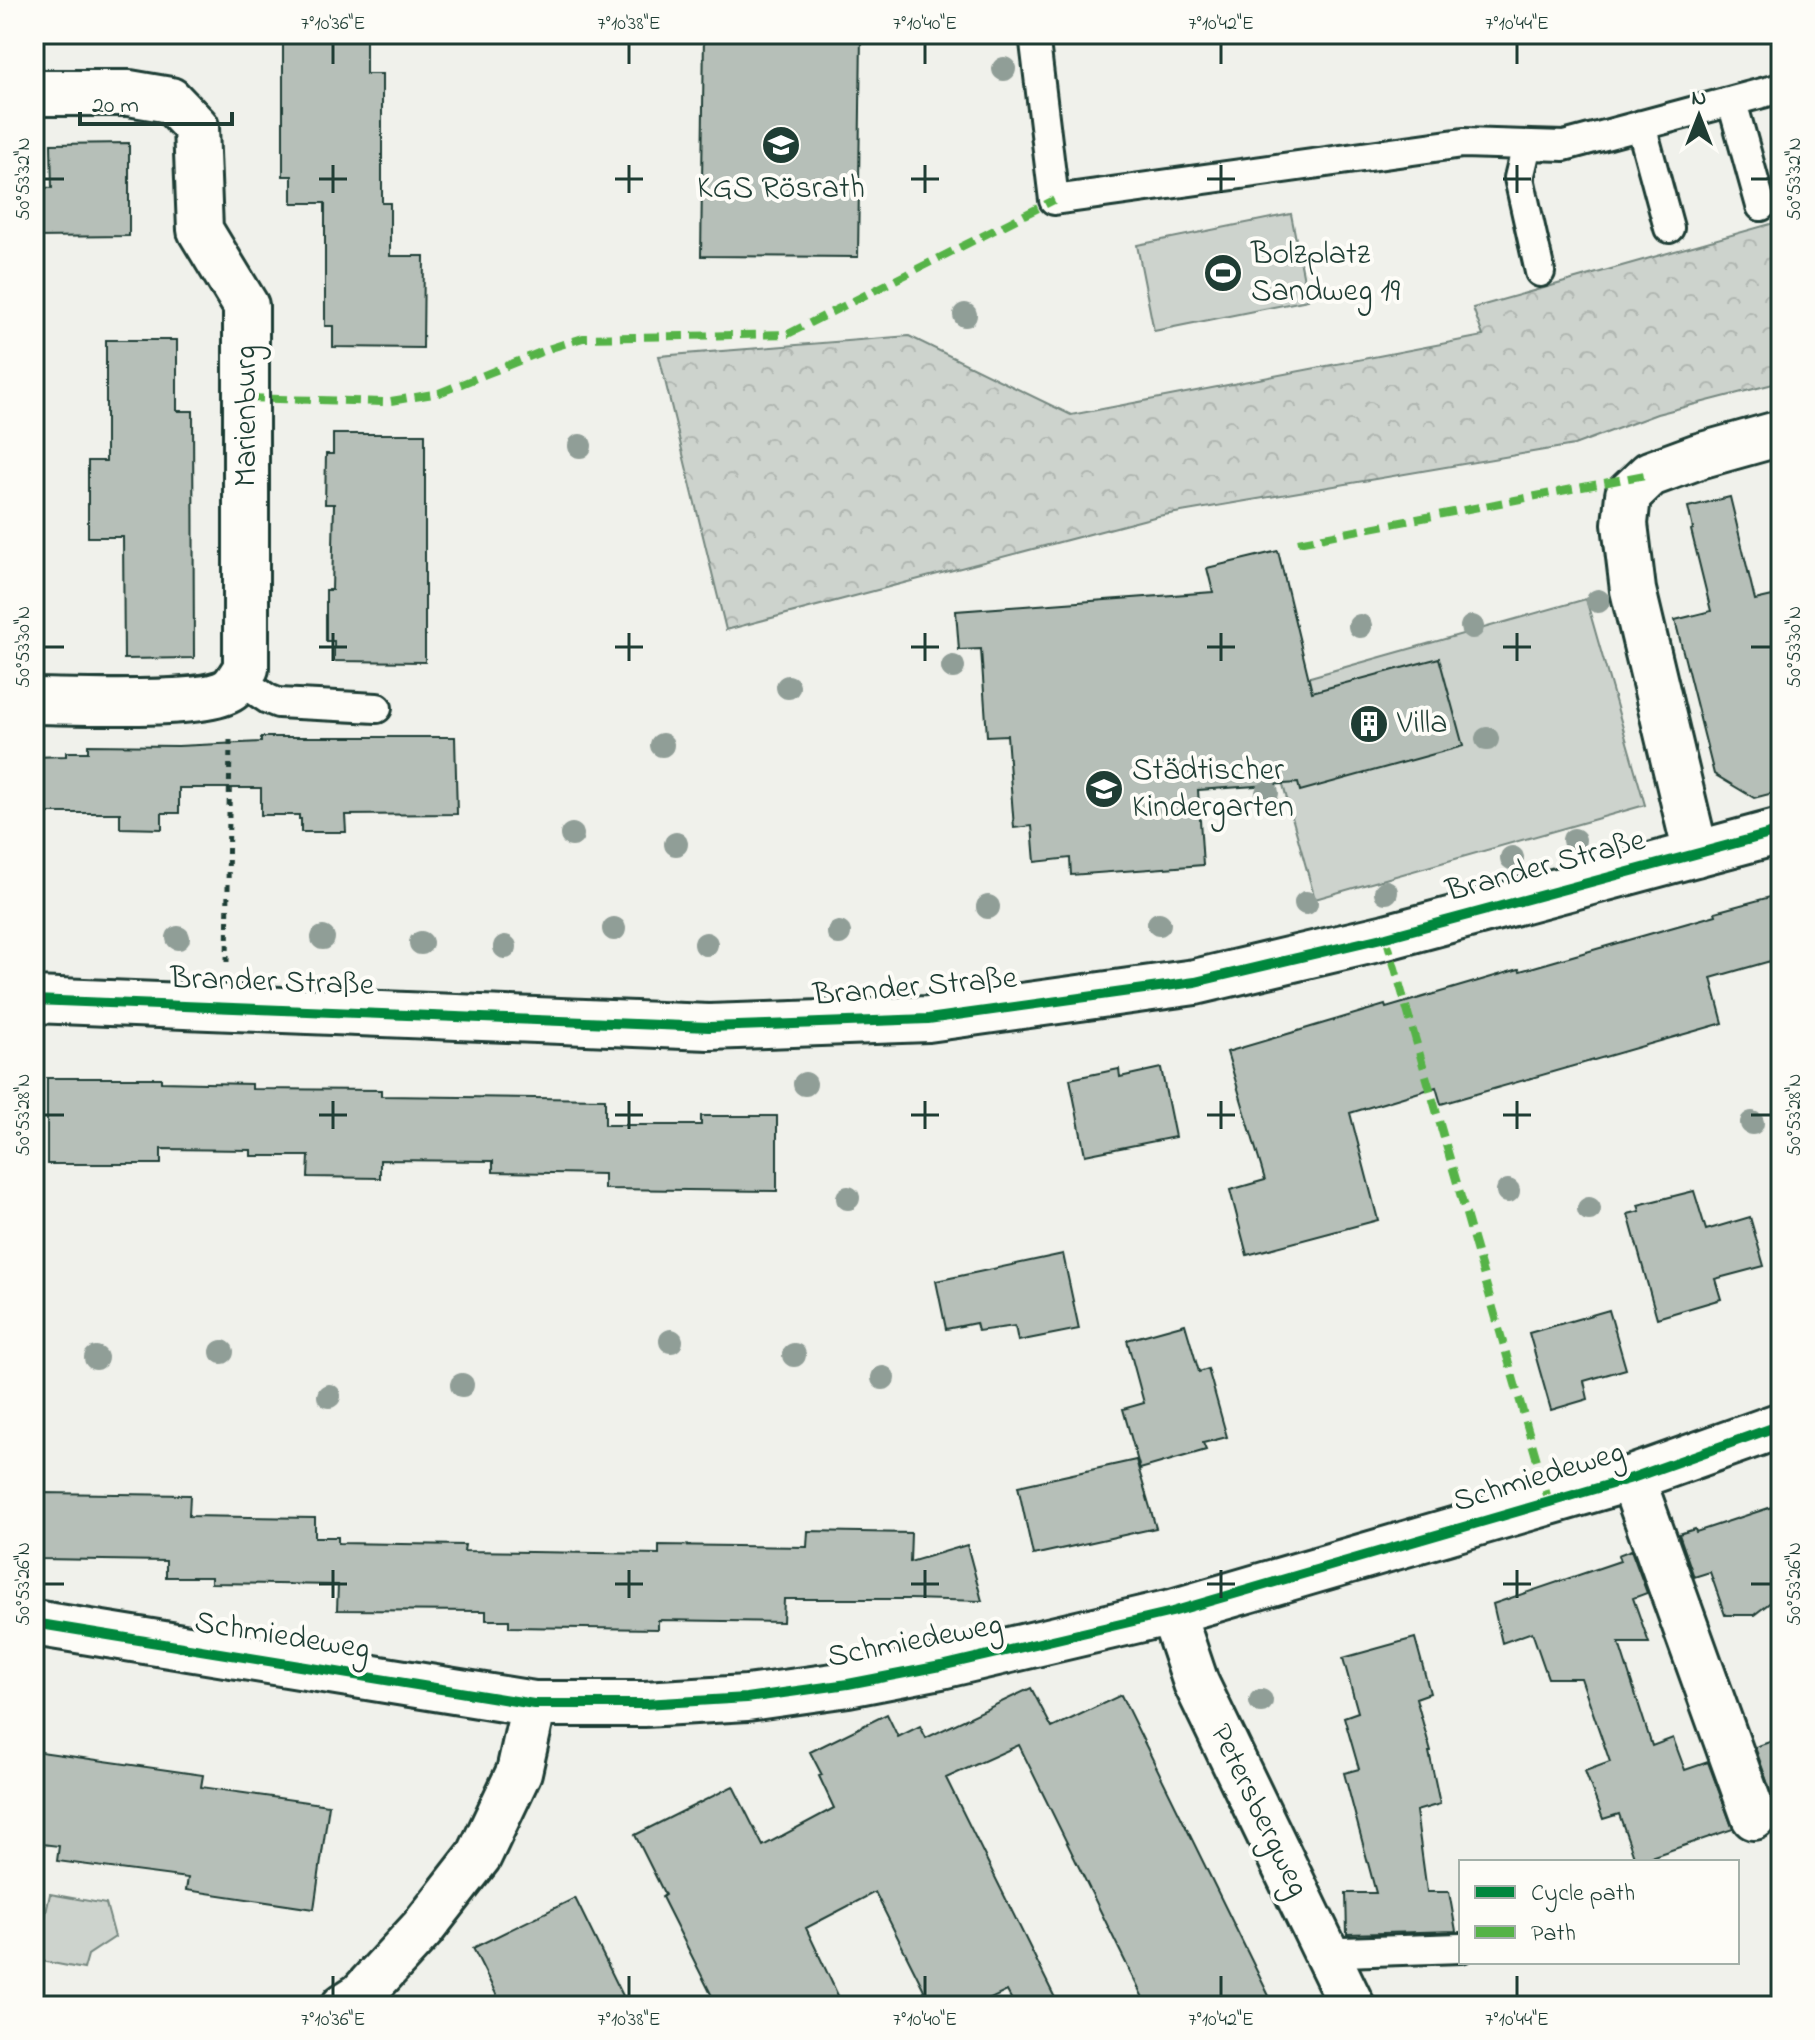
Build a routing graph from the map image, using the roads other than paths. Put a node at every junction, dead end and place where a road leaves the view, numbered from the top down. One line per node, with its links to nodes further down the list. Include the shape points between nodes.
1 (1034, 34): 6 (lane, via 1054,200 1463,143)
2 (1781, 88): 4 (lane)
3 (34, 93): 11 (street, Marienburg, via 129,93 170,100 196,127 200,230 246,306 246,668)
4 (1732, 102): 5 (lane); 7 (lane)
5 (1641, 125): 6 (lane, via 1564,146); 8 (lane)
6 (1527, 145): 9 (lane, via 1519,178)
7 (1761, 206)
8 (1669, 228)
9 (1540, 272)
10 (1781, 433): 15 (street, via 1650,474 1628,495 1625,524 1633,590)
11 (234, 684): 12 (street, via 205,697 167,702); 13 (lane, via 278,703)
12 (34, 701)
13 (377, 708)
14 (1781, 831): 15 (street, Brander Straße)
15 (1696, 854): 16 (street, Brander Straße, via 1195,982 928,1019 709,1027)
16 (34, 1000)
17 (1781, 1425): 18 (street, Schmiedeweg)
18 (1632, 1478): 19 (street, Schmiedeweg); 22 (street, Schmiedeweg)
19 (1172, 1612): 21 (street, Schmiedeweg, via 833,1686 718,1700); 24 (street, Petersbergweg, via 1196,1683)
20 (34, 1623): 21 (street, Schmiedeweg)
21 (534, 1704): 25 (street, via 519,1772 479,1856 422,1929 361,1995)
22 (1754, 1817)
23 (1459, 1948): 24 (lane, via 1343,1952)
24 (1329, 1958): 26 (street, Petersbergweg)
25 (344, 2006)
26 (1352, 2006)

